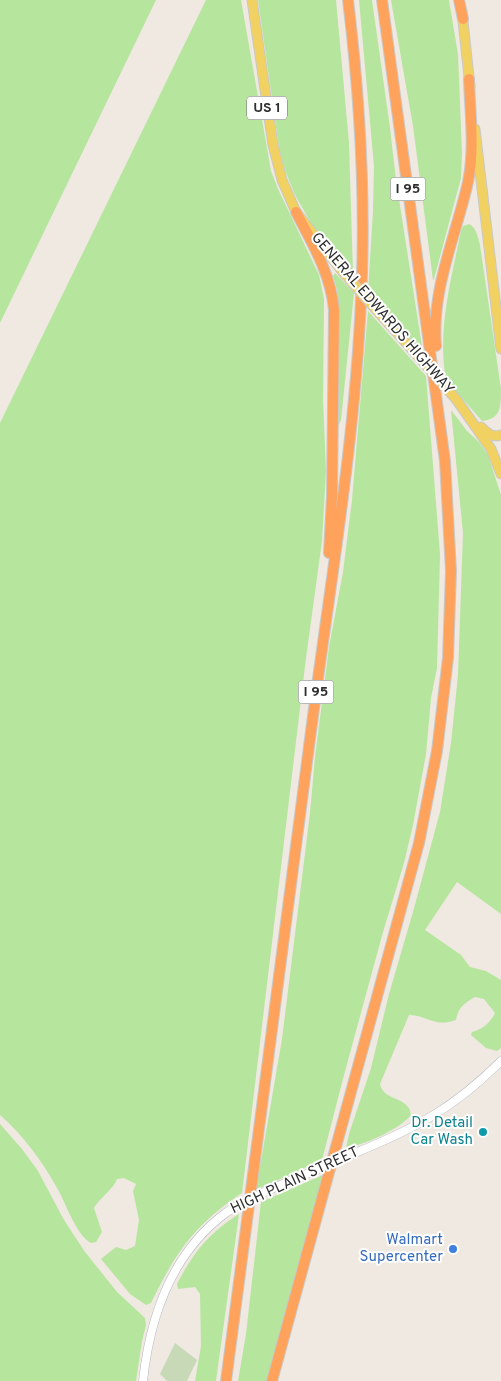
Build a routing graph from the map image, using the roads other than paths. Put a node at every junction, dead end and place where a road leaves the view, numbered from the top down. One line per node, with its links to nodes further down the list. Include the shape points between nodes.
1 (252, 0): 7 (main road, GENERAL EDWARDS HIGHWAY / US 1, via 275,154)
2 (348, 0): 13 (highway, I 95, via 361,133 362,282 352,412)
3 (382, 0): 9 (highway, I 95)
4 (460, 0): 5 (highway)
5 (463, 19): 6 (main road)
6 (469, 79): 8 (main road); 9 (highway, via 470,163 440,294)
7 (296, 212): 10 (main road, GENERAL EDWARDS HIGHWAY / US 1, bridge, via 343,272); 13 (highway, via 326,272 334,310)
8 (501, 349)
9 (434, 377): 17 (highway, I 95, via 446,470 451,571 448,658 438,742 414,861)
10 (467, 412): 11 (main road, via 488,434); 12 (main road, GENERAL EDWARDS HIGHWAY / US 1, via 491,449)
11 (501, 435)
12 (501, 474)
13 (330, 586): 16 (highway, I 95)
14 (501, 1061): 15 (main road, HIGH PLAIN STREET, bridge, via 467,1093 405,1132 242,1202 209,1226 180,1260 170,1279 154,1324)
15 (143, 1381)
16 (226, 1381)
17 (272, 1381)

